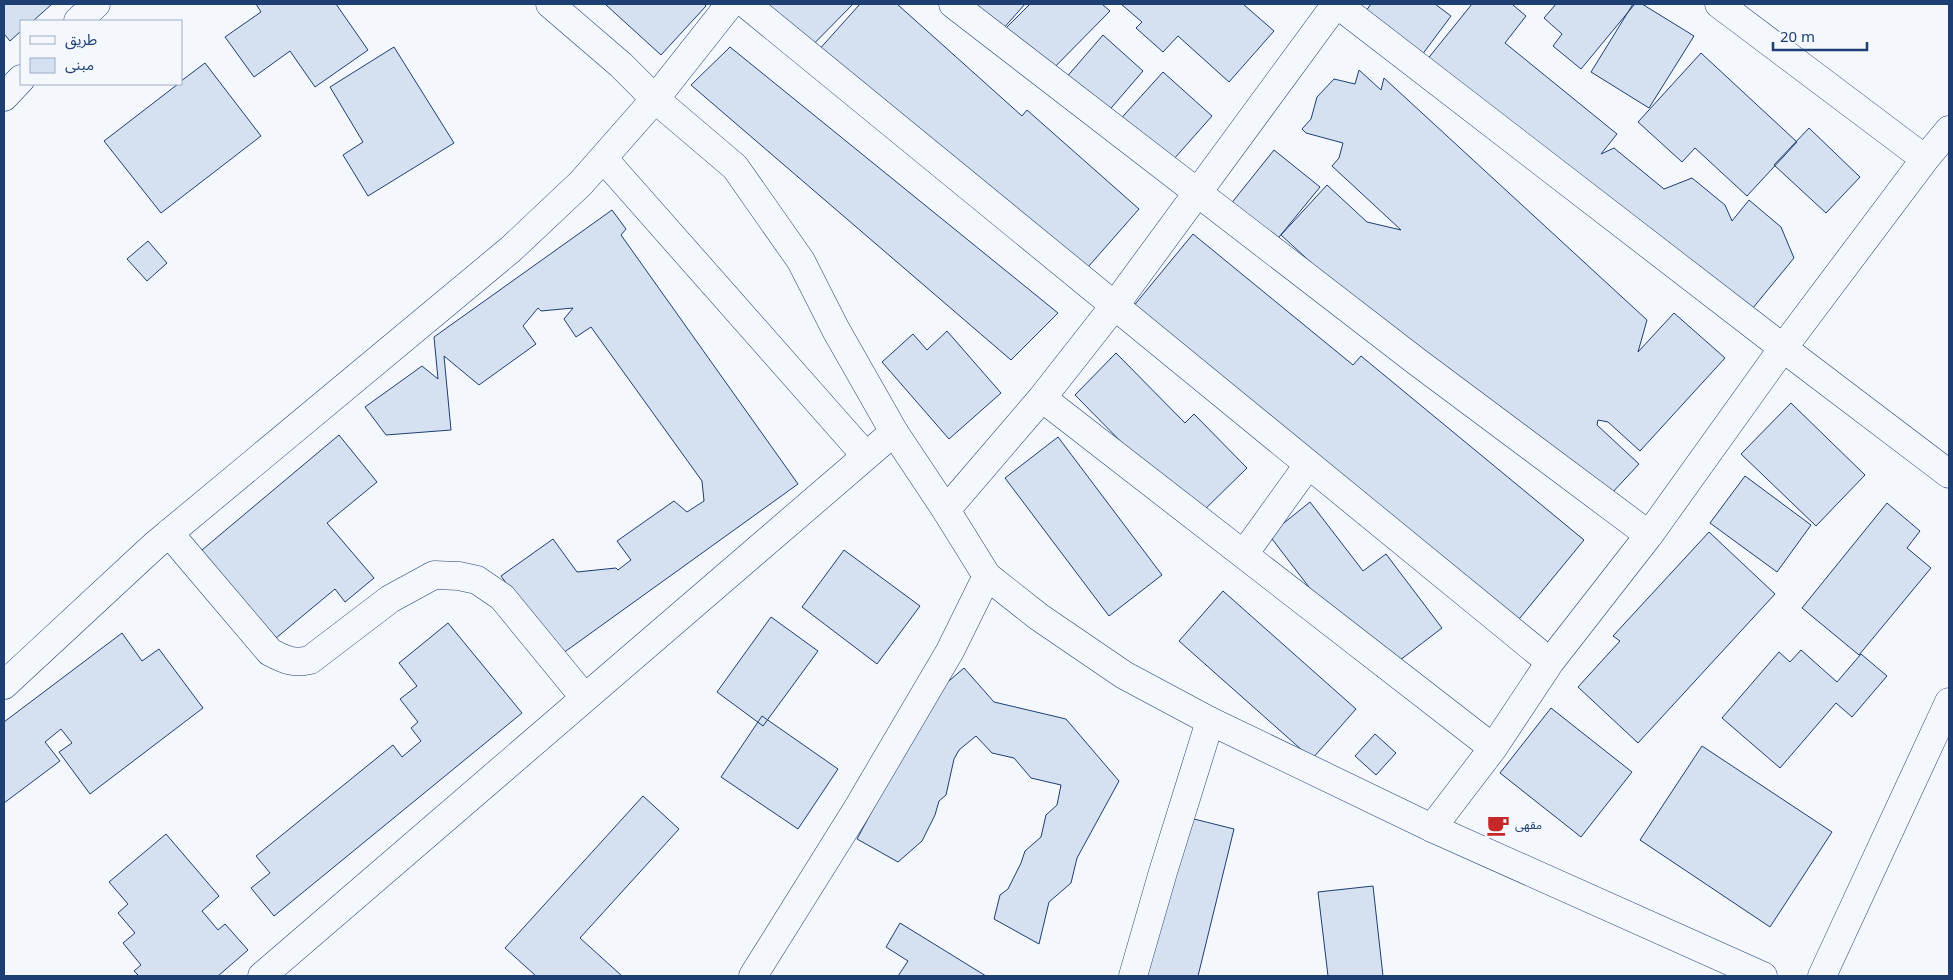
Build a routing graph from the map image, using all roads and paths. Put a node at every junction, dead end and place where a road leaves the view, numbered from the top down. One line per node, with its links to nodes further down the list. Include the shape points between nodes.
1 (96, 4): 8 (street)
2 (550, 4): 11 (street)
3 (730, 4): 11 (street)
4 (746, 4): 16 (street)
5 (953, 4): 15 (street)
6 (1337, 4): 15 (street); 17 (street)
7 (1720, 4): 14 (street)
8 (79, 20)
9 (20, 81): 10 (street)
10 (4, 97)
11 (655, 99): 13 (street); 19 (street, via 735,167 801,261)
12 (1949, 130): 14 (street)
13 (603, 158): 20 (street); 24 (street, via 511,248)
14 (1925, 159): 17 (street)
15 (1198, 194): 16 (street); 25 (street)
16 (1115, 305): 18 (street); 21 (street)
17 (1783, 348): 22 (street); 25 (street)
18 (1042, 398): 23 (street); 26 (street)
19 (894, 432): 20 (street); 23 (street)
20 (866, 456): 30 (street)
21 (1308, 465): 26 (street); 28 (street)
22 (1949, 474)
23 (946, 510): 27 (street)
24 (169, 533): 29 (street); 30 (street, via 270,652 286,660 300,663 310,660 390,598 434,575 459,576 477,580 502,597)
25 (1649, 535): 28 (street)
26 (1244, 554): 33 (street)
27 (987, 576): 32 (street, via 1039,617 1124,675); 36 (street, via 945,659 856,811)
28 (1550, 662): 33 (street)
29 (4, 685)
30 (584, 697): 35 (street)
31 (1949, 702): 39 (street)
32 (1210, 721): 34 (street); 37 (street)
33 (1493, 748): 34 (street)
34 (1432, 828): 38 (street)
35 (262, 976)
36 (753, 976)
37 (1134, 976)
38 (1763, 976)
39 (1822, 976)

